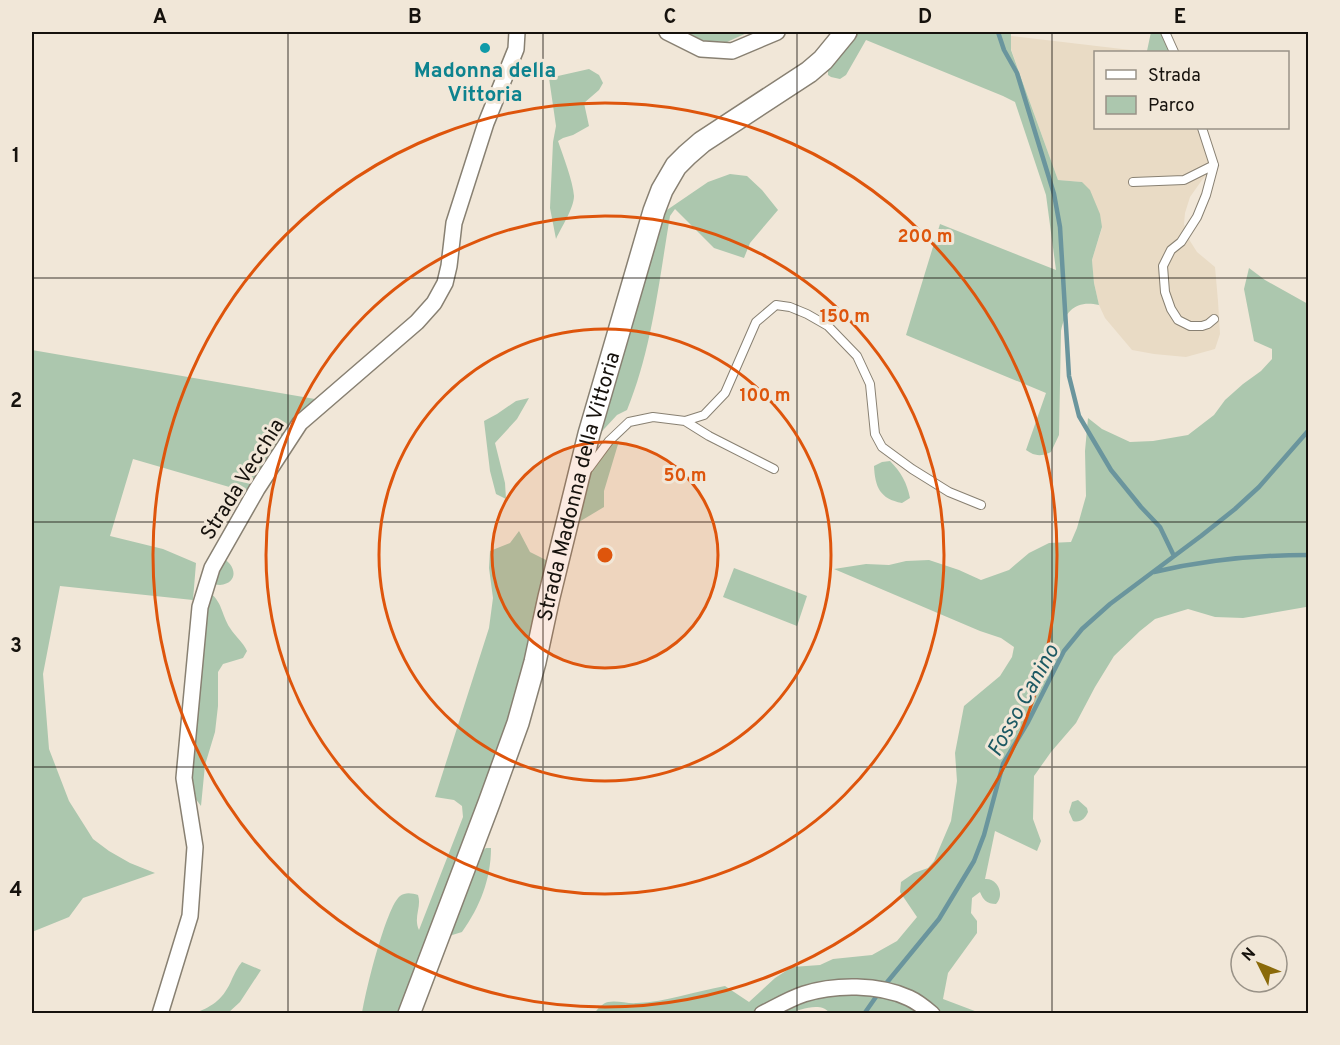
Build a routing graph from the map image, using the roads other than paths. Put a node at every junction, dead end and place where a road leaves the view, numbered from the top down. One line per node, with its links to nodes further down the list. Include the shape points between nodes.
1 (517, 32): 15 (street, Strada Vecchia, via 516,49 486,123 454,223 445,283 434,303 300,423 212,568 200,607 184,778 195,848 190,916)
2 (667, 32): 3 (street, via 701,49 732,51)
3 (777, 32)
4 (846, 32): 13 (street, Strada Madonna della Vittoria, via 809,72 702,142 669,176 631,286)
5 (1165, 32): 6 (lane)
6 (1174, 51)
7 (1202, 129): 8 (lane)
8 (1214, 165): 9 (lane, via 1184,180); 10 (lane, via 1197,217 1163,266 1165,292 1178,320 1202,326)
9 (1133, 182)
10 (1214, 319)
11 (685, 421): 12 (lane); 13 (lane, via 653,417 629,422); 14 (lane, via 704,414 725,393 756,322 776,305 790,307 828,326 857,356 870,384 875,434 882,447 949,492)
12 (774, 469)
13 (578, 477): 16 (street, Strada Madonna della Vittoria, via 518,723)
14 (981, 505)
15 (160, 1014)
16 (409, 1014)
17 (762, 1014): 18 (street, via 804,994 850,987 908,997)
18 (933, 1014)

